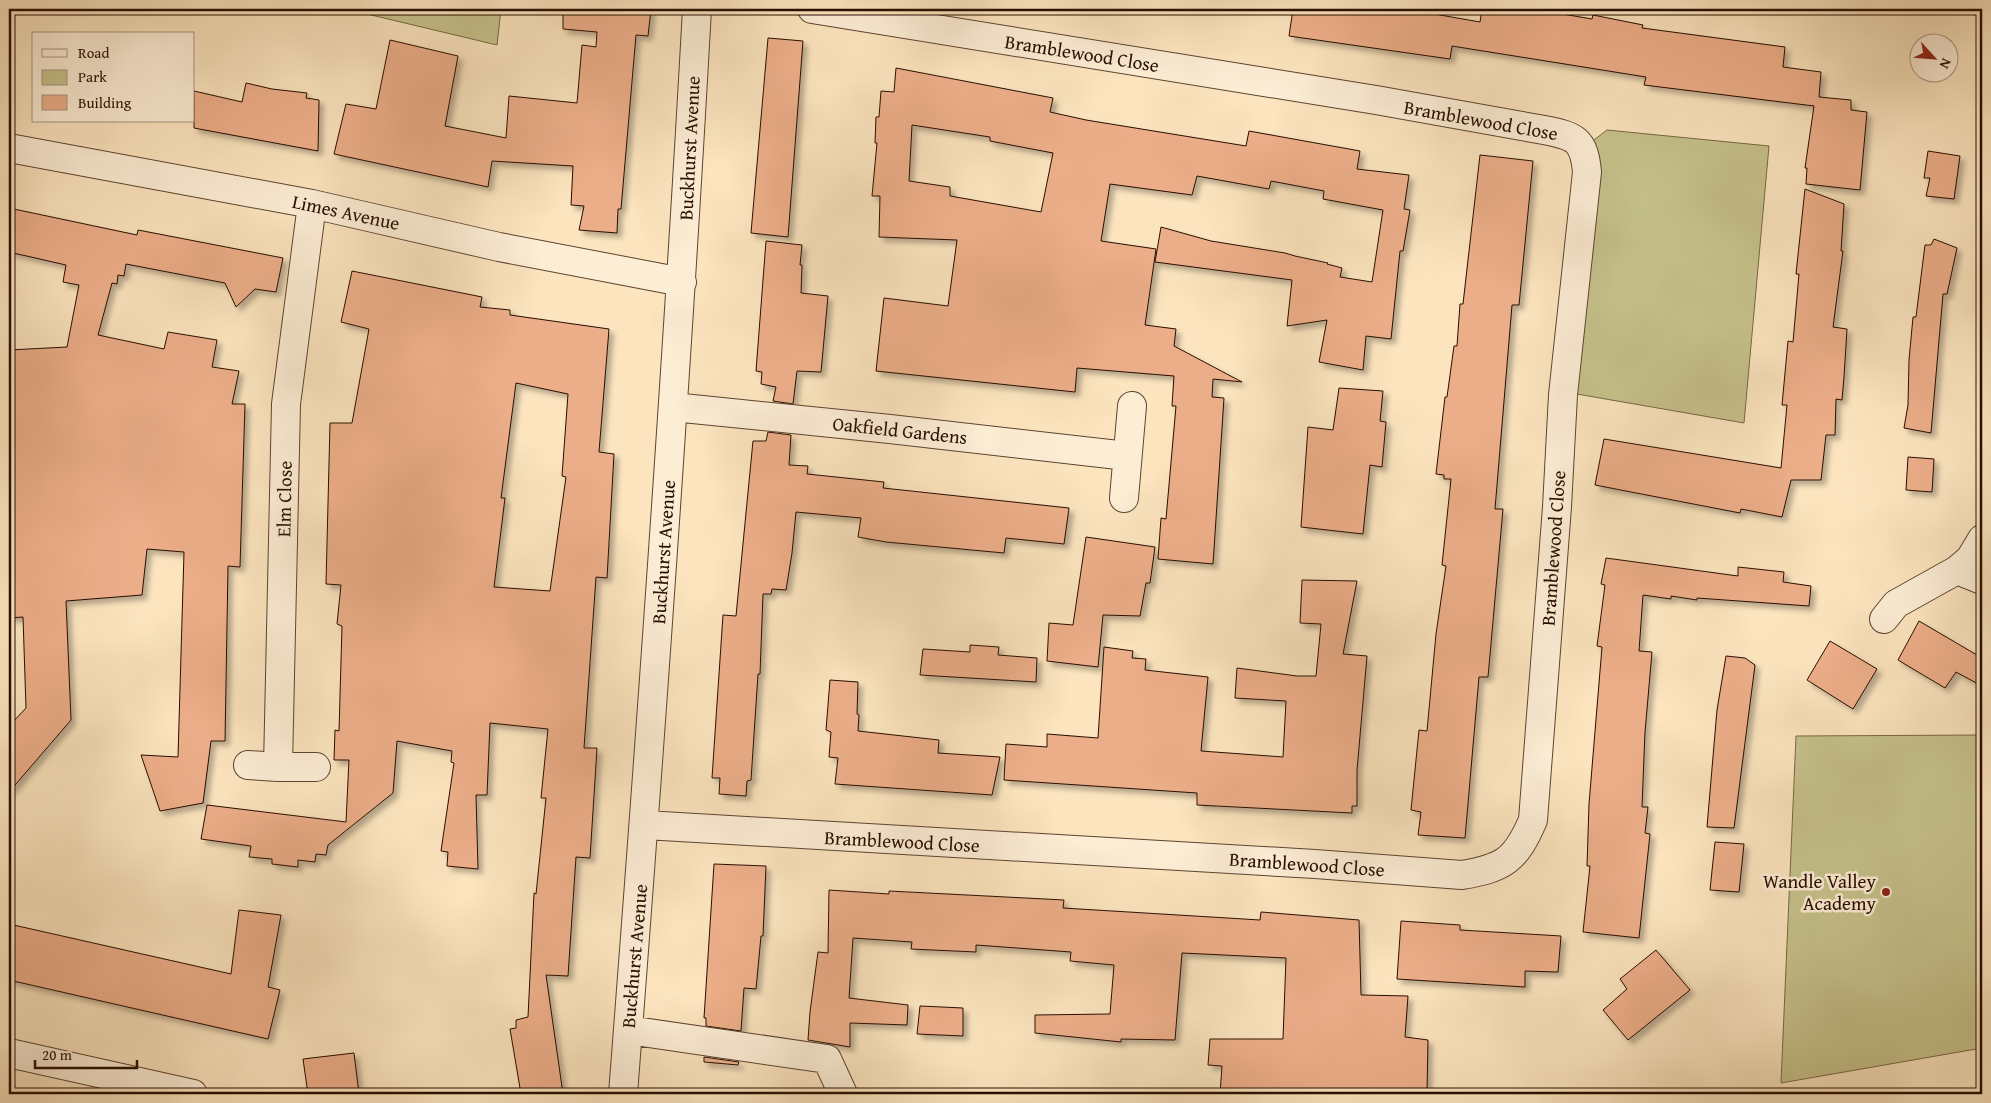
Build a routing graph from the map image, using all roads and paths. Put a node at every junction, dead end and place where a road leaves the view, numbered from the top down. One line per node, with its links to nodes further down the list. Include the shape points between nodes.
1 (697, 9): 5 (street, Buckhurst Avenue)
2 (812, 9): 17 (street, Bramblewood Close, via 1544,130 1564,134 1580,143 1587,172 1562,396 1557,507 1533,820 1523,843 1508,860 1485,871 1462,875)
3 (9, 148): 4 (street, Limes Avenue)
4 (312, 204): 5 (street, Limes Avenue, via 499,247); 15 (street, Elm Close, via 286,404)
5 (682, 282): 7 (street, Buckhurst Avenue)
6 (1132, 406): 8 (street)
7 (673, 407): 8 (street, Oakfield Gardens); 17 (street, Buckhurst Avenue)
8 (1127, 456): 9 (street)
9 (1124, 498)
10 (1982, 539): 11 (street, via 1970,560)
11 (1957, 570): 12 (street); 13 (street, via 1896,604)
12 (1982, 580)
13 (1884, 619)
14 (248, 765): 15 (street)
15 (278, 767): 16 (street)
16 (316, 767)
17 (645, 825): 18 (street, Buckhurst Avenue)
18 (628, 1030): 21 (street, Buckhurst Avenue); 22 (street, via 827,1059)
19 (9, 1052): 20 (street)
20 (192, 1094)
21 (623, 1094)
22 (843, 1094)

